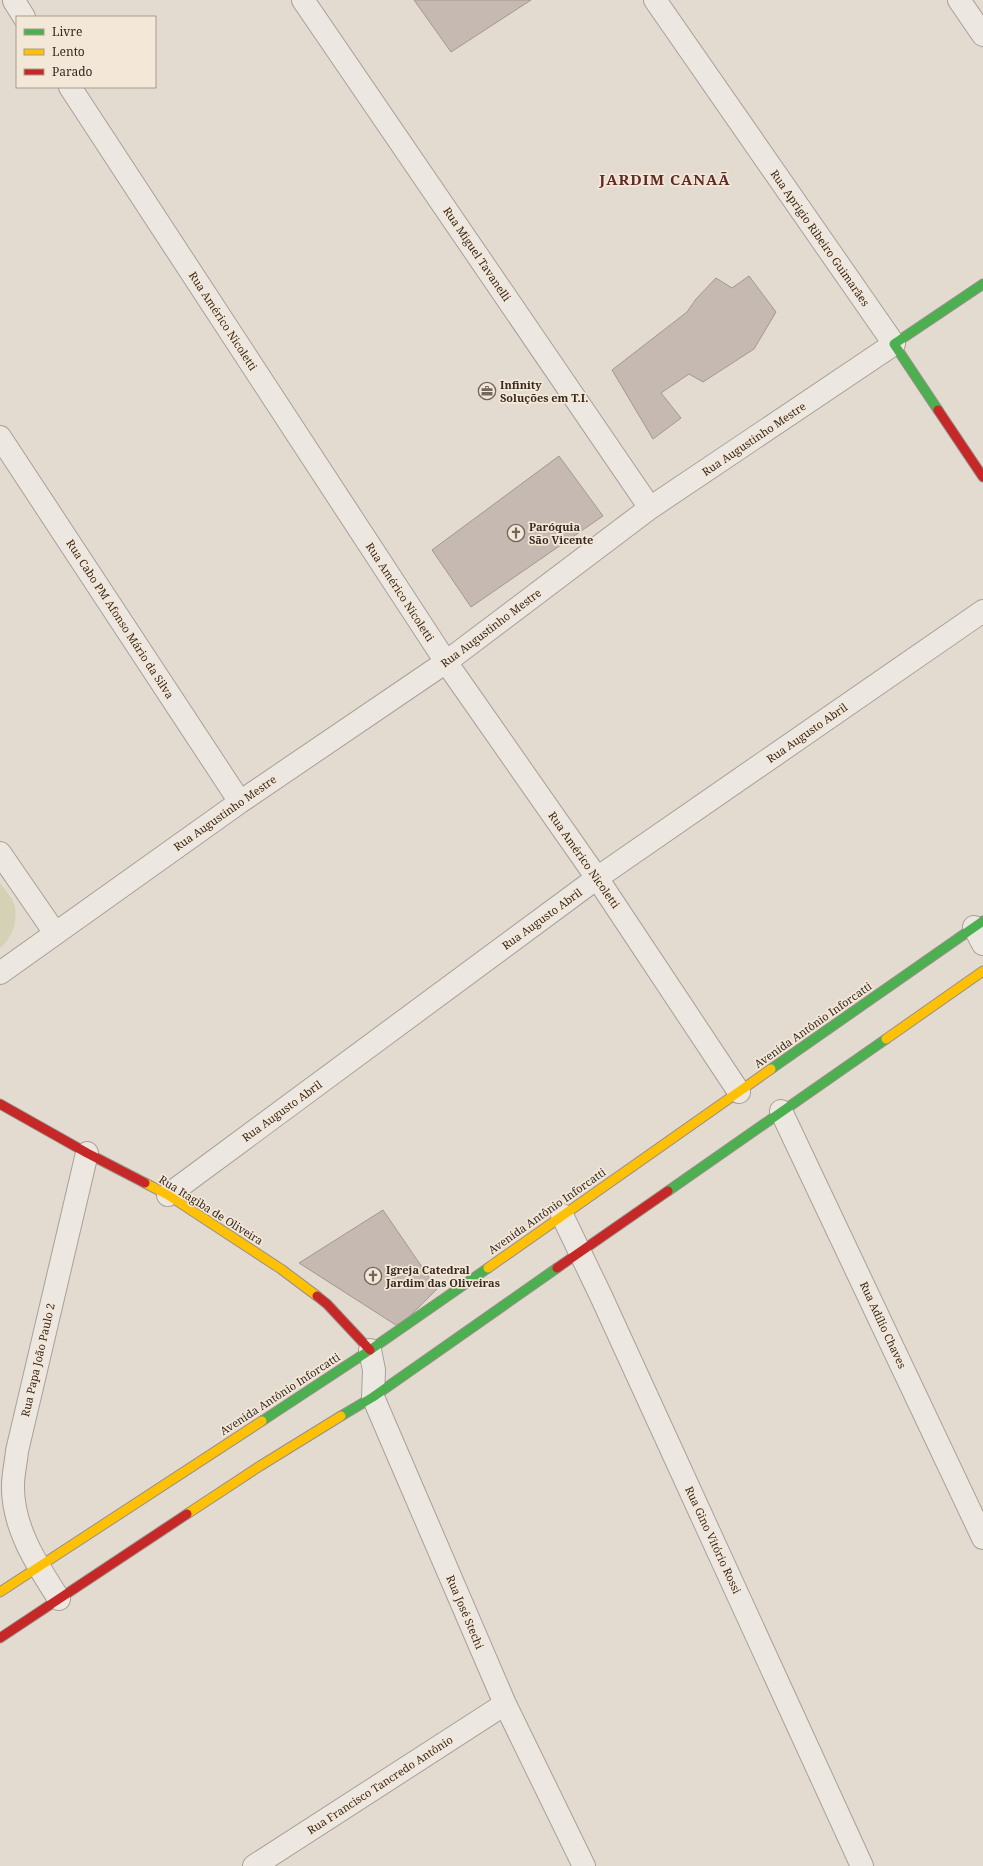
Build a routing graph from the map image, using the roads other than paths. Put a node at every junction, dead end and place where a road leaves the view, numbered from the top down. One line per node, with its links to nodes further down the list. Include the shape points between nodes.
1 (303, 0): 10 (street, Rua Miguel Tavanelli)
2 (655, 0): 7 (street, Rua Aprigio Ribeiro Guimarães)
3 (959, 0): 4 (street)
4 (983, 35)
5 (71, 88): 12 (street, Rua Américo Nicoletti)
6 (983, 284): 7 (street, Rua Augustinho Mestre)
7 (894, 344): 9 (street, Rua Aprigio Ribeiro Guimarães); 10 (street, Rua Augustinho Mestre)
8 (0, 437): 13 (street, Rua Cabo PM Afonso Mário da Silva)
9 (983, 477)
10 (650, 508): 12 (street, Rua Augustinho Mestre)
11 (983, 611): 15 (street, Rua Augusto Abril)
12 (446, 662): 13 (street, Rua Augustinho Mestre); 15 (street, Rua Américo Nicoletti)
13 (240, 802): 17 (street, Rua Augustinho Mestre)
14 (0, 853): 17 (street)
15 (597, 878): 20 (street, Rua Américo Nicoletti); 24 (street, Rua Augusto Abril)
16 (980, 930): 20 (street, Avenida Antônio Inforcatti)
17 (55, 933): 19 (street, Rua Augustinho Mestre)
18 (983, 971): 22 (street)
19 (0, 973)
20 (739, 1092): 25 (street, Avenida Antônio Inforcatti)
21 (0, 1104): 23 (street, Rua Itagiba de Oliveira)
22 (781, 1111): 26 (street); 29 (street, Rua Adílio Chaves)
23 (87, 1153): 24 (street, Rua Itagiba de Oliveira); 30 (street, Rua Papa João Paulo 2, via 17,1452 13,1486 17,1518)
24 (168, 1195): 27 (street, Rua Itagiba de Oliveira, via 281,1269 327,1304)
25 (562, 1215): 26 (street, Rua Gino Vitório Rossi); 27 (street, Avenida Antônio Inforcatti)
26 (580, 1252): 28 (street); 37 (street, Rua Gino Vitório Rossi)
27 (370, 1350): 28 (street, Rua José Stechi, via 374,1370); 30 (street, Avenida Antônio Inforcatti)
28 (372, 1397): 32 (street, via 260,1466); 34 (street, Rua José Stechi)
29 (983, 1538)
30 (38, 1566): 31 (street, Avenida Antônio Inforcatti); 32 (street, Rua Papa João Paulo 2)
31 (0, 1592)
32 (58, 1599): 33 (street)
33 (0, 1638)
34 (505, 1704): 35 (street, Rua Francisco Tancredo Antônio); 36 (street, Rua José Stechi)
35 (254, 1866)
36 (584, 1866)
37 (862, 1866)

